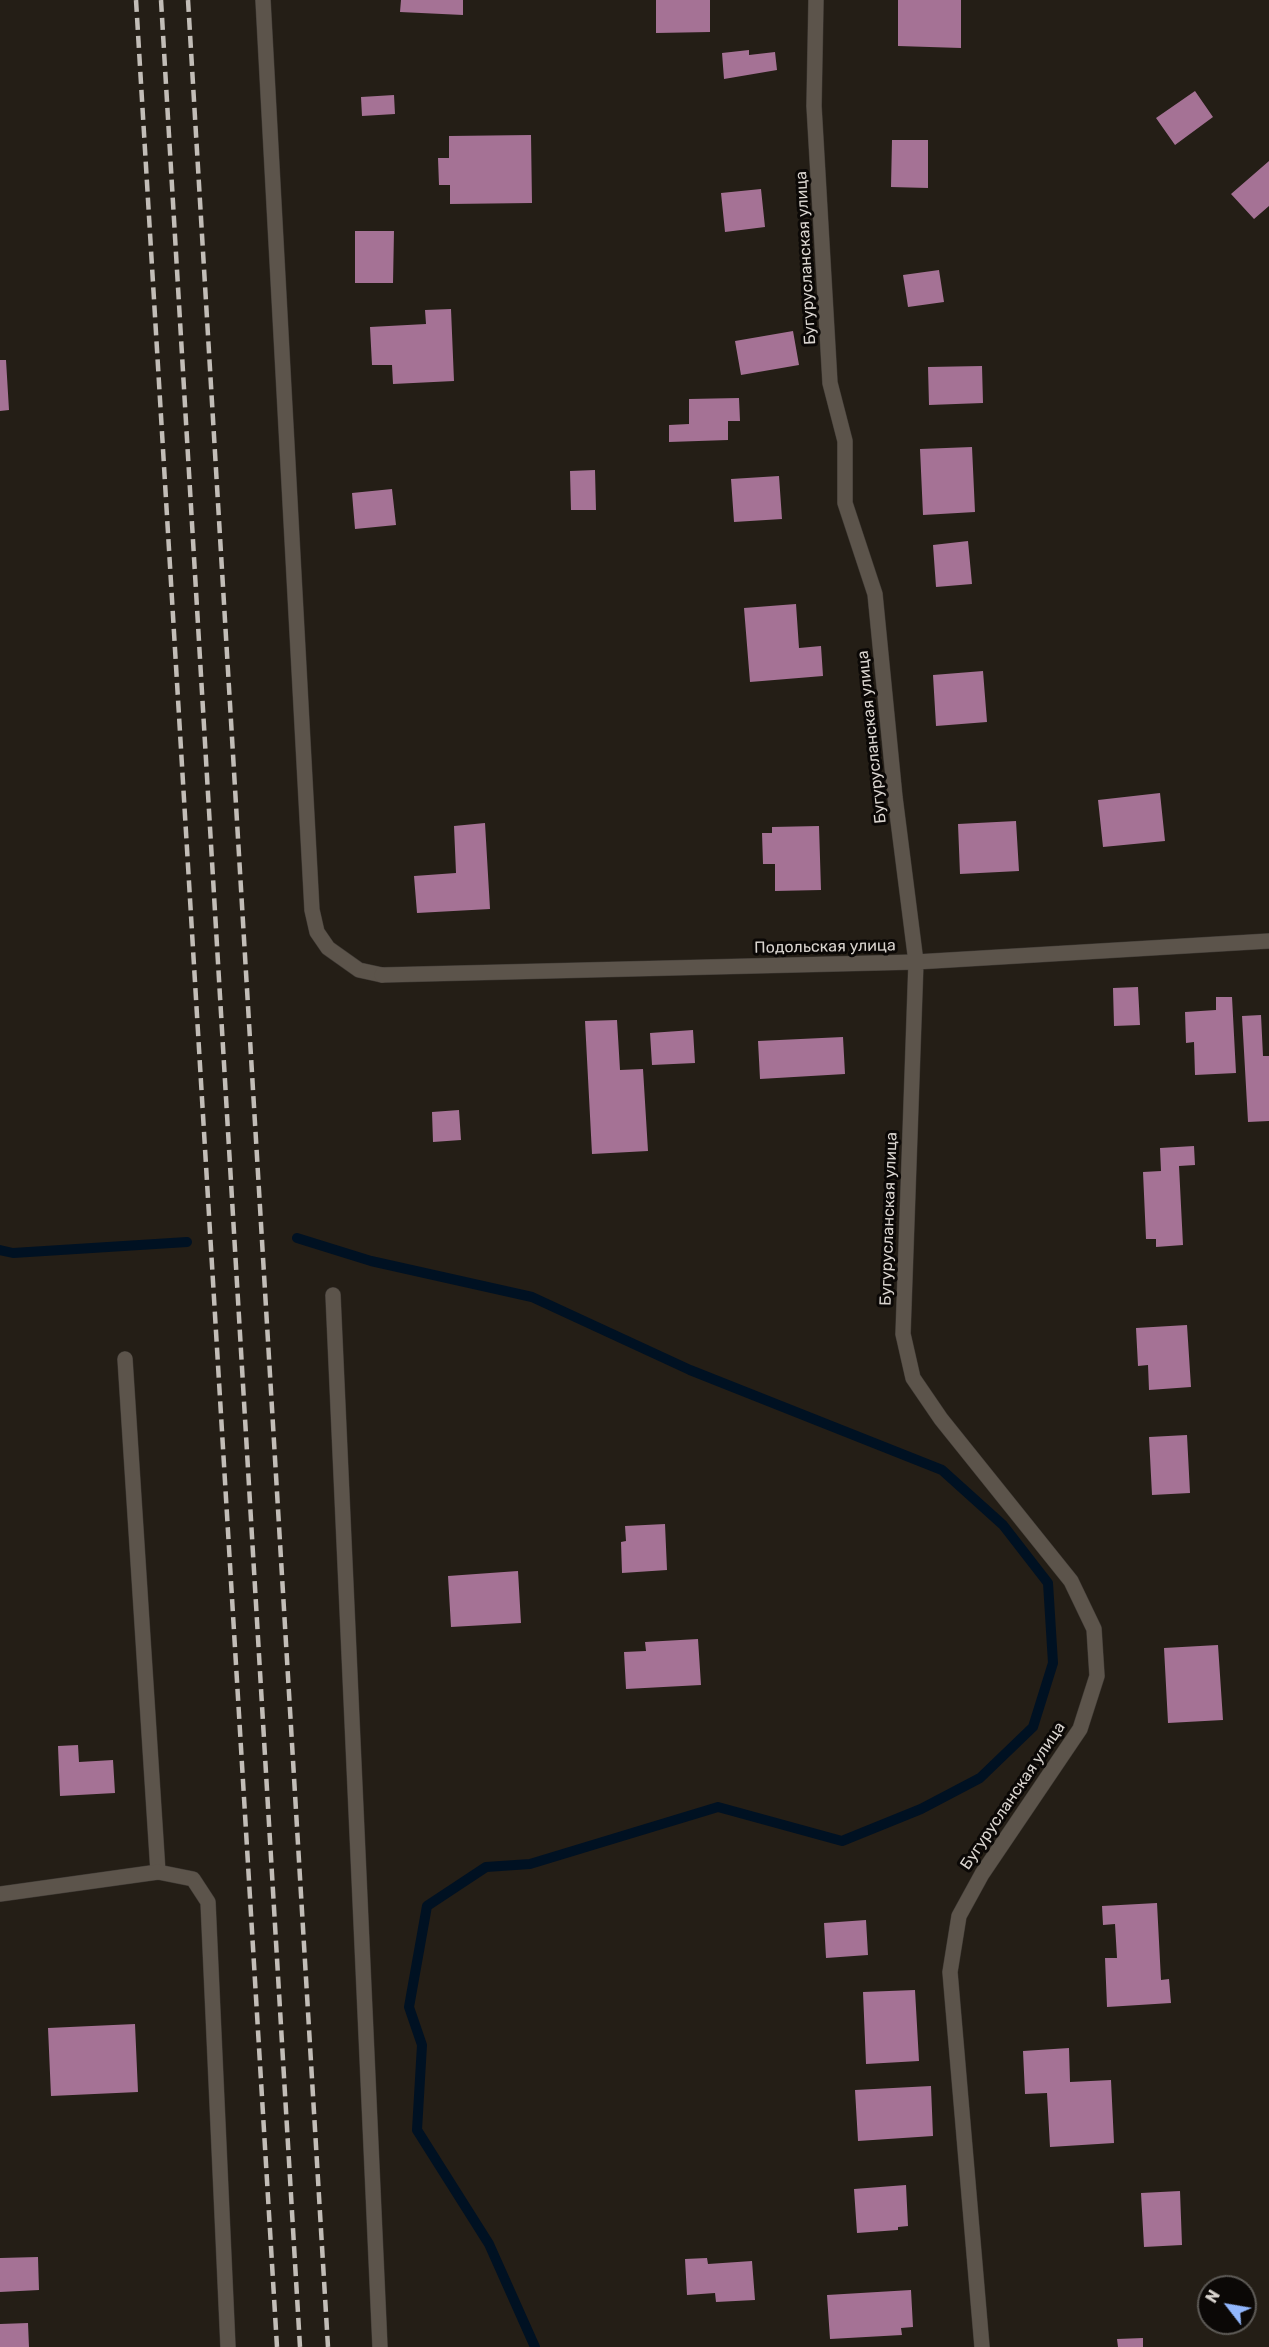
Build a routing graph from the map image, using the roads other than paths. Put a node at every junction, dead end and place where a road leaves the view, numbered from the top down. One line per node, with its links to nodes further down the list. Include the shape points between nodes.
1 (263, 0): 4 (street, Подольская улица, via 312,910 317,932 328,948 359,970 382,975)
2 (816, 0): 4 (street, Бугурусланская улица, via 814,106 830,383 845,441 845,503 875,594)
3 (1269, 941): 4 (street, Подольская улица)
4 (916, 962): 11 (street, Бугурусланская улица, via 903,1334 913,1378 941,1419 1071,1581 1094,1629 1097,1676 1080,1729 982,1874 959,1916 950,1972)
5 (333, 1295): 10 (street)
6 (125, 1359): 7 (street)
7 (158, 1872): 8 (street); 9 (street, via 193,1879 208,1902)
8 (0, 1894)
9 (228, 2347)
10 (380, 2347)
11 (982, 2347)

